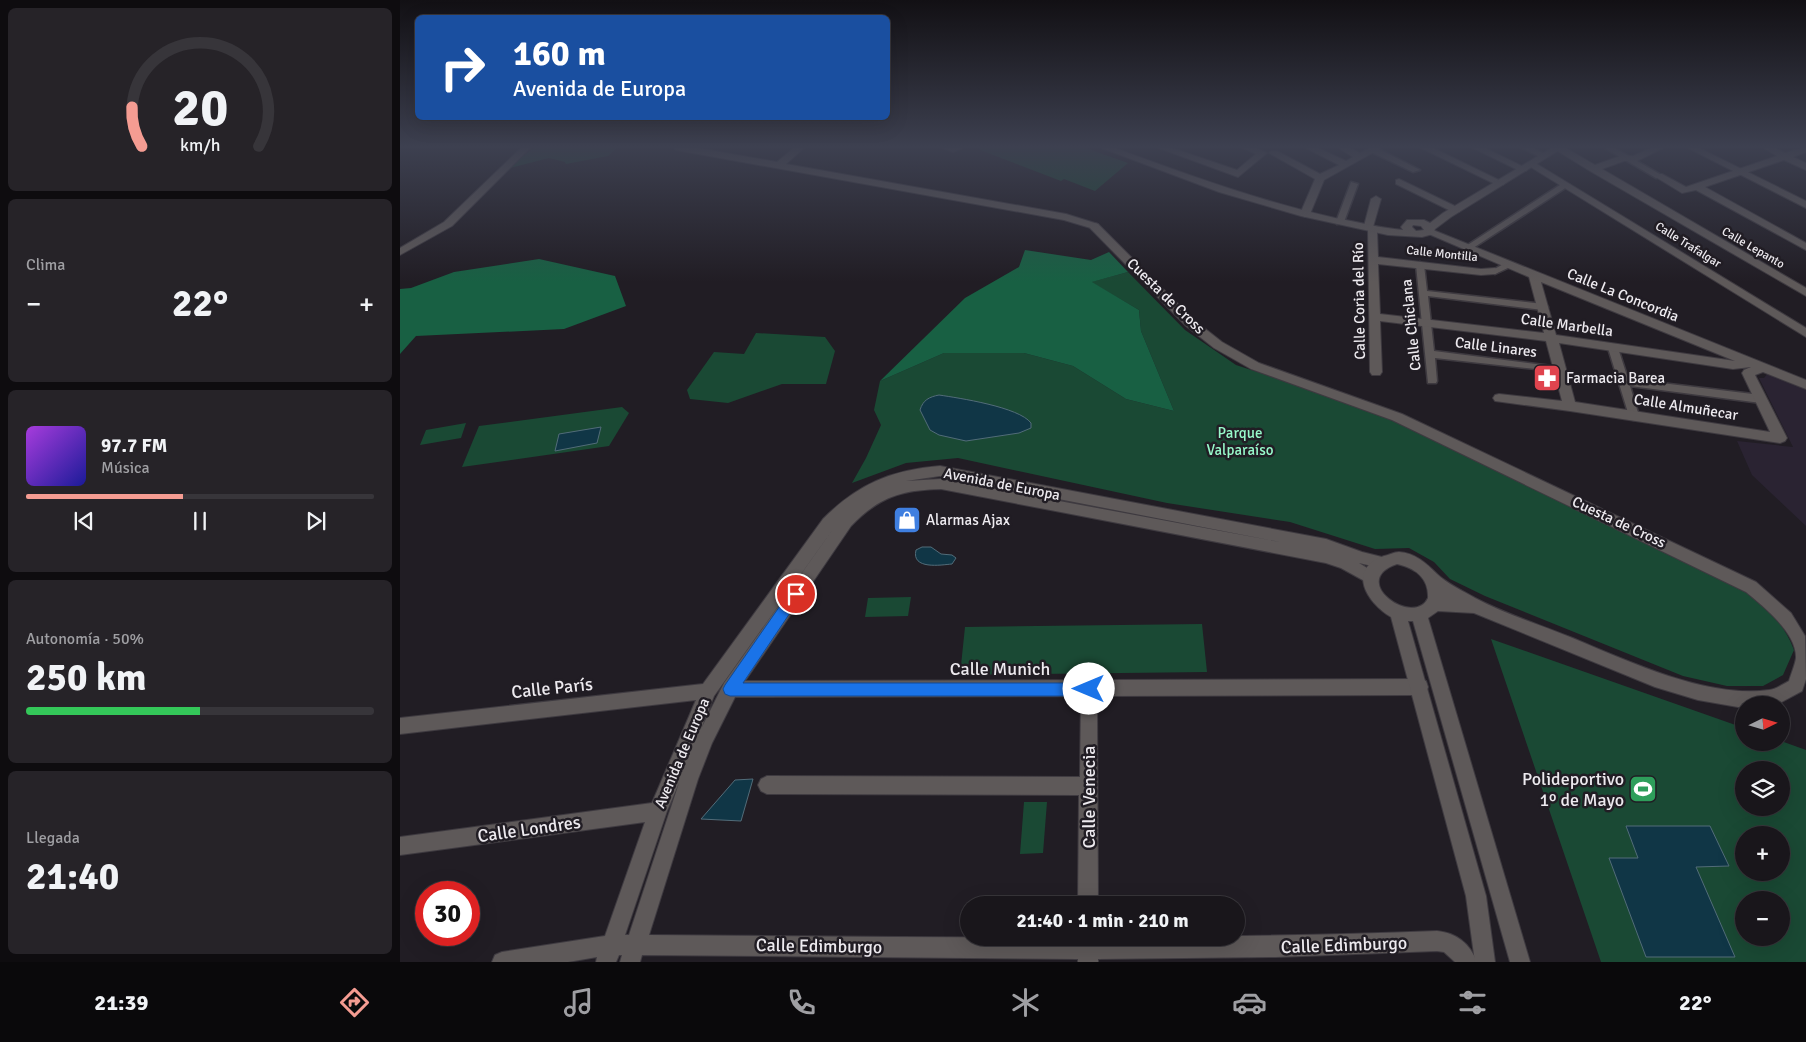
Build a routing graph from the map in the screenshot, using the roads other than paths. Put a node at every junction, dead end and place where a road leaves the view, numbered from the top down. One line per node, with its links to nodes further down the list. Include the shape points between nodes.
1 (481, 192): 24 (street, via 448,224)
2 (921, 192): 53 (street, Cuesta de Cross, via 1094,226 1190,323 1255,366 1397,417 1752,587 1791,624 1801,643 1804,671 1798,686 1774,700 1736,698 1694,690 1660,680)
3 (1229, 192): 16 (street)
4 (1314, 192): 16 (street)
5 (1351, 192): 17 (street)
6 (1416, 192): 15 (street)
7 (1485, 192): 15 (street)
8 (1555, 192): 23 (street)
9 (1577, 192): 35 (street, Calle Trafalgar)
10 (1633, 192): 31 (street, Calle Lepanto)
11 (1706, 192): 22 (street)
12 (1780, 192): 14 (street)
13 (1376, 199): 19 (street, Calle Coria del Río)
14 (1806, 205)
15 (1451, 212): 18 (street); 21 (street)
16 (1305, 214): 17 (street)
17 (1340, 222): 19 (street)
18 (1420, 222): 20 (street, via 1411,222); 21 (street, Calle La Concordia)
19 (1371, 228): 20 (street); 25 (street, Calle Coria del Río)
20 (1410, 229): 21 (street, via 1422,234)
21 (1429, 230): 23 (street, Calle La Concordia)
22 (1806, 247)
23 (1467, 248): 26 (street, Calle La Concordia)
24 (400, 252)
25 (1373, 260): 27 (street, Calle Montilla); 33 (street, Calle Coria del Río)
26 (1507, 264): 28 (street, Calle Montilla); 29 (street, Calle La Concordia)
27 (1420, 265): 28 (street, Calle Montilla); 30 (street, Calle Chiclana)
28 (1495, 271)
29 (1534, 275): 32 (street); 39 (street, Calle La Concordia)
30 (1422, 293): 32 (street); 34 (street, Calle Chiclana)
31 (1806, 293)
32 (1543, 307): 36 (street)
33 (1374, 316): 34 (street, Calle Marbella); 41 (street, Calle Coria del Río)
34 (1426, 323): 36 (street, Calle Marbella); 38 (street, Calle Chiclana)
35 (1806, 332)
36 (1551, 338): 37 (street, Calle Marbella); 40 (street)
37 (1613, 348): 39 (street, Calle Marbella, via 1732,365); 43 (street)
38 (1429, 354): 40 (street, Calle Linares); 42 (street, Calle Chiclana)
39 (1759, 365): 44 (street, Calle La Concordia); 46 (street, Calle Almuñecar, via 1748,374)
40 (1560, 370): 47 (street)
41 (1376, 372)
42 (1432, 381)
43 (1623, 382): 46 (street); 48 (street)
44 (1806, 385)
45 (1499, 398): 47 (street, Calle Almuñecar)
46 (1761, 399): 48 (street, Calle Almuñecar, via 1780,438)
47 (1570, 406): 48 (street, Calle Almuñecar)
48 (1634, 416)
49 (1381, 562): 50 (street, via 1374,567); 51 (street, via 1397,558 1411,561); 59 (street, Avenida de Europa, via 1283,536 940,471 917,472 878,484 840,510 822,530)
50 (1370, 578): 54 (street, via 1372,592); 57 (street, Avenida de Europa, via 1346,563 1284,548 941,484 907,485 877,496 852,516)
51 (1434, 580): 52 (street, via 1437,593); 53 (street, Cuesta de Cross)
52 (1434, 604): 53 (street, Cuesta de Cross); 55 (street)
53 (1475, 606)
54 (1398, 613): 55 (street); 56 (street)
55 (1420, 614): 72 (street)
56 (1420, 687): 58 (street, Calle Munich); 71 (street, via 1476,896)
57 (730, 689): 58 (street, Calle Munich); 68 (street, Avenida de Europa, via 689,779)
58 (1089, 689): 62 (street, Calle Venecia)
59 (708, 691): 60 (street, Calle París); 63 (street, Avenida de Europa)
60 (400, 726)
61 (768, 785): 62 (street)
62 (1089, 786): 65 (street, Calle Venecia)
63 (658, 811): 64 (street, Calle Londres); 67 (street, Avenida de Europa)
64 (400, 846)
65 (1088, 896)
66 (1088, 949): 68 (street, Calle Edimburgo); 70 (street, Calle Edimburgo, via 1442,941 1456,948)
67 (609, 953): 68 (street, Calle Edimburgo); 69 (street)
68 (633, 953)
69 (502, 962)
70 (1467, 962)
71 (1485, 962)
72 (1520, 962)

